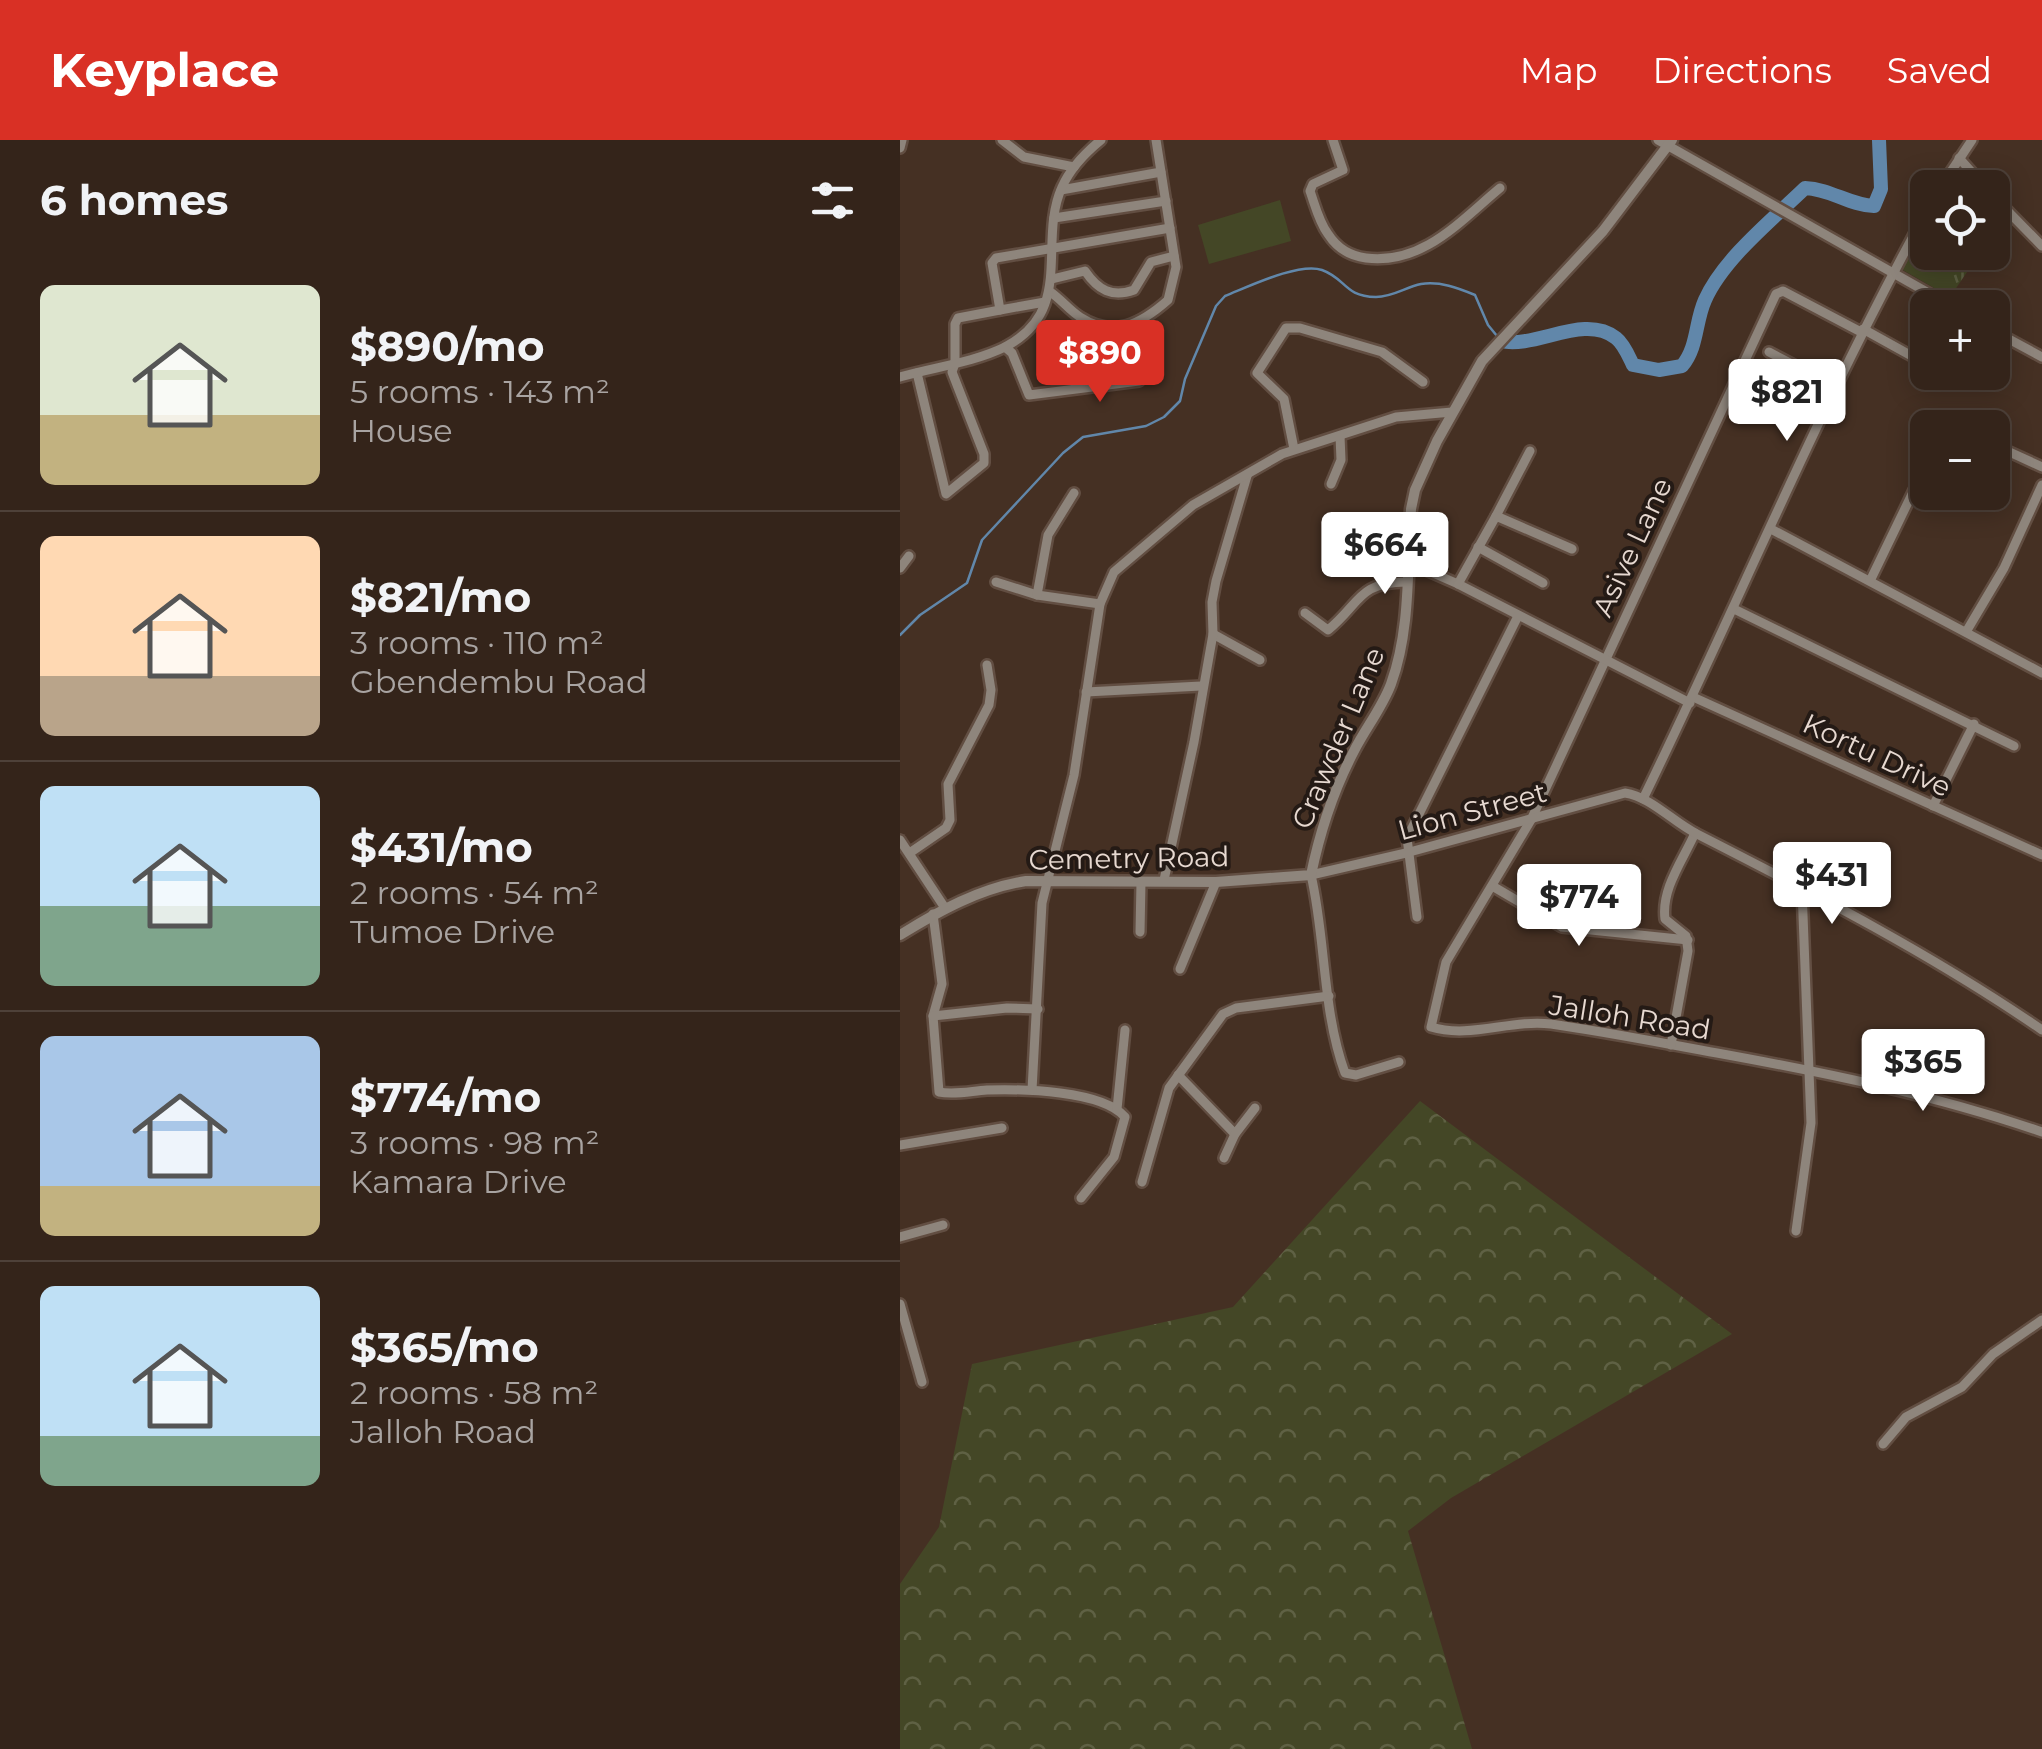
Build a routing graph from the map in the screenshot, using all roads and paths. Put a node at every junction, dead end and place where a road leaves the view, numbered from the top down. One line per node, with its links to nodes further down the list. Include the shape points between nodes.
1 (902, 140): 9 (street)
2 (1002, 140): 12 (street, via 1024,157)
3 (1083, 140): 10 (street)
4 (1102, 140): 10 (street)
5 (1156, 140): 15 (street)
6 (1333, 140): 16 (street, via 1343,170 1310,191 1329,236 1360,257 1422,249)
7 (1972, 140): 11 (street)
8 (1666, 142): 26 (street); 43 (street, Crawder Lane, via 1604,232 1498,342)
9 (900, 148)
10 (1091, 149): 12 (street)
11 (1959, 158): 13 (street); 14 (street)
12 (1074, 167): 17 (street)
13 (1951, 170)
14 (1970, 170)
15 (1161, 172): 17 (street); 18 (street)
16 (1500, 188)
17 (1061, 190): 20 (street)
18 (1166, 201): 20 (street); 21 (street)
19 (2010, 213): 24 (street)
20 (1054, 218): 23 (street)
21 (1170, 228): 23 (street); 25 (street)
22 (1910, 241): 26 (street)
23 (1054, 246): 27 (street); 30 (street, via 992,262)
24 (2042, 246)
25 (1174, 256): 27 (street, via 1151,262 1134,290 1124,294 1104,291 1085,270); 31 (street, via 1168,300)
26 (1893, 272): 28 (street); 32 (street)
27 (1052, 279): 29 (street)
28 (1924, 290)
29 (1048, 296): 30 (street); 31 (street, via 1102,327); 34 (street, via 1031,326)
30 (1000, 310): 38 (street, via 958,318)
31 (1143, 320): 34 (street, via 1148,347 1139,382 1029,395)
32 (1862, 330): 36 (street); 42 (street); 74 (street, Asive Lane, via 1779,291)
33 (2010, 340): 37 (street)
34 (1005, 347): 38 (street)
35 (1769, 352): 42 (street)
36 (1910, 355)
37 (2042, 357)
38 (955, 363): 39 (street); 39 (street, via 954,382 984,463 946,494)
39 (918, 373): 40 (street)
40 (900, 377)
41 (1423, 382): 45 (street, via 1382,352 1286,328 1256,374 1284,399)
42 (1834, 386): 55 (street)
43 (1452, 412): 44 (street, via 1396,416); 59 (street, Crawder Lane, via 1415,490)
44 (1340, 436): 45 (street); 50 (street, via 1341,460)
45 (1294, 449): 49 (street)
46 (1530, 451): 54 (street)
47 (2010, 453): 48 (street)
48 (2042, 468)
49 (1247, 476): 67 (street, via 1193,505 1129,556); 72 (street, via 1216,582)
50 (1331, 484)
51 (2042, 485): 71 (street)
52 (1074, 493): 66 (street, via 1048,535)
53 (1910, 498): 63 (street)
54 (1496, 516): 56 (street); 57 (street)
55 (1770, 529): 63 (street); 68 (street)
56 (1478, 547): 64 (street); 65 (street)
57 (1572, 549)
58 (909, 556): 60 (street)
59 (1408, 562): 62 (street, Crawder Lane); 65 (street, Kortu Drive)
60 (900, 568)
61 (996, 582): 66 (street)
62 (1406, 582): 69 (street, via 1371,586 1328,630); 90 (street, Crawder Lane, via 1404,637 1390,685 1338,785)
63 (1870, 582): 71 (street)
64 (1544, 583)
65 (1458, 584): 70 (street, Kortu Drive)
66 (1037, 595): 67 (street)
67 (1100, 604): 78 (street)
68 (1734, 609): 79 (street); 80 (street)
69 (1305, 613)
70 (1518, 616): 74 (street, Kortu Drive); 88 (street, via 1414,819)
71 (1966, 632): 76 (street)
72 (1213, 634): 73 (street); 77 (street)
73 (1260, 660)
74 (1604, 660): 79 (street, Kortu Drive); 84 (street, Jalloh Road)
75 (987, 665): 87 (street, via 989,705 948,784 950,820)
76 (2042, 673)
77 (1202, 686): 78 (street); 92 (street)
78 (1086, 692): 91 (street, via 1068,808)
79 (1692, 700): 82 (street); 83 (street, Kortu Drive)
80 (1974, 724): 81 (street); 83 (street)
81 (2014, 746)
82 (1643, 799): 84 (street, Lion Street, via 1625,793 1601,797); 85 (street)
83 (1933, 806): 89 (street, Kortu Drive)
84 (1531, 820): 88 (street, Lion Street); 95 (street, Jalloh Road)
85 (1695, 834): 96 (street); 102 (street, via 1664,907 1665,919)
86 (900, 840): 87 (street)
87 (911, 852): 97 (street)
88 (1406, 853): 90 (street, Lion Street); 99 (street)
89 (2042, 855)
90 (1311, 874): 94 (street, Cemetry Road); 104 (street)
91 (1047, 880): 93 (street, Cemetry Road); 97 (street, Cemetry Road, via 998,886); 105 (street)
92 (1164, 880): 93 (street, Cemetry Road); 94 (street, Cemetry Road)
93 (1141, 882): 100 (street)
94 (1216, 882): 103 (street)
95 (1494, 887): 102 (street, via 1562,927); 109 (street, Jalloh Road, via 1442,971 1431,1027 1447,1032 1546,1023)
96 (1802, 889): 108 (street); 111 (street)
97 (945, 908): 98 (street, Cemetry Road)
98 (933, 914): 101 (street, Cemetry Road); 106 (street, via 942,984)
99 (1416, 917)
100 (1140, 932)
101 (900, 935)
102 (1688, 940): 109 (street)
103 (1180, 969)
104 (1329, 996): 110 (street, via 1344,1073); 112 (street, via 1223,1014)
105 (1038, 1009): 106 (street); 113 (street)
106 (932, 1016): 113 (street, via 939,1092)
107 (1126, 1030): 115 (street)
108 (2042, 1030)
109 (1672, 1045): 111 (street, Jalloh Road)
110 (1398, 1062)
111 (1810, 1071): 117 (street, Jalloh Road, via 1932,1096); 124 (street, via 1811,1122)
112 (1178, 1075): 118 (street); 121 (street)
113 (1032, 1090): 115 (street)
114 (1255, 1108): 118 (street)
115 (1118, 1110): 122 (street, via 1125,1117 1114,1158)
116 (1002, 1128): 119 (street)
117 (2042, 1132)
118 (1235, 1134): 120 (street)
119 (900, 1144)
120 (1224, 1158)
121 (1142, 1182)
122 (1081, 1198)
123 (942, 1225): 125 (street)
124 (1796, 1231)
125 (900, 1237)
126 (900, 1304): 128 (street)
127 (2042, 1320): 129 (street, via 1993,1354 1962,1387 1906,1417)
128 (922, 1382)
129 (1883, 1444)

